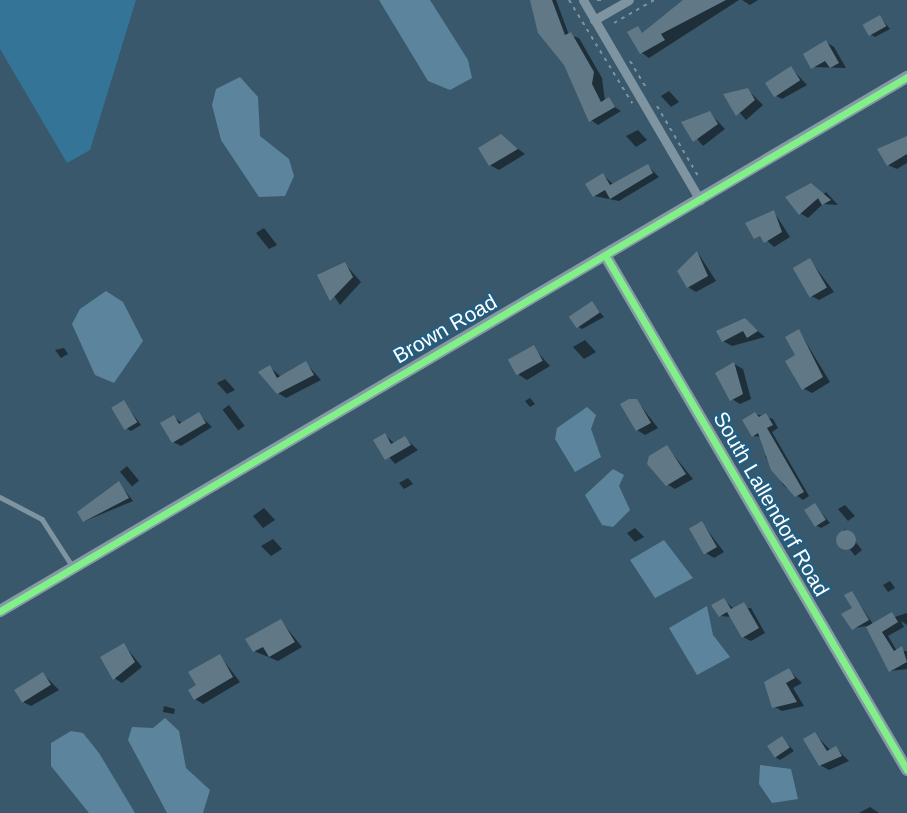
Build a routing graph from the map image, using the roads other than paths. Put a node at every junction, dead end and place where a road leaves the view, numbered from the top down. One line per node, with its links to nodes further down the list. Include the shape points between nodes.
1 (583, 0): 3 (street)
2 (629, 0): 3 (street)
3 (594, 20): 5 (street)
4 (907, 77): 5 (street, Brown Road)
5 (700, 200): 6 (street, Brown Road)
6 (605, 255): 8 (street, Brown Road); 10 (street, South Lallendorf Road)
7 (0, 497): 8 (lane, via 42,519)
8 (74, 568): 9 (street, Brown Road)
9 (0, 611)
10 (907, 770)

